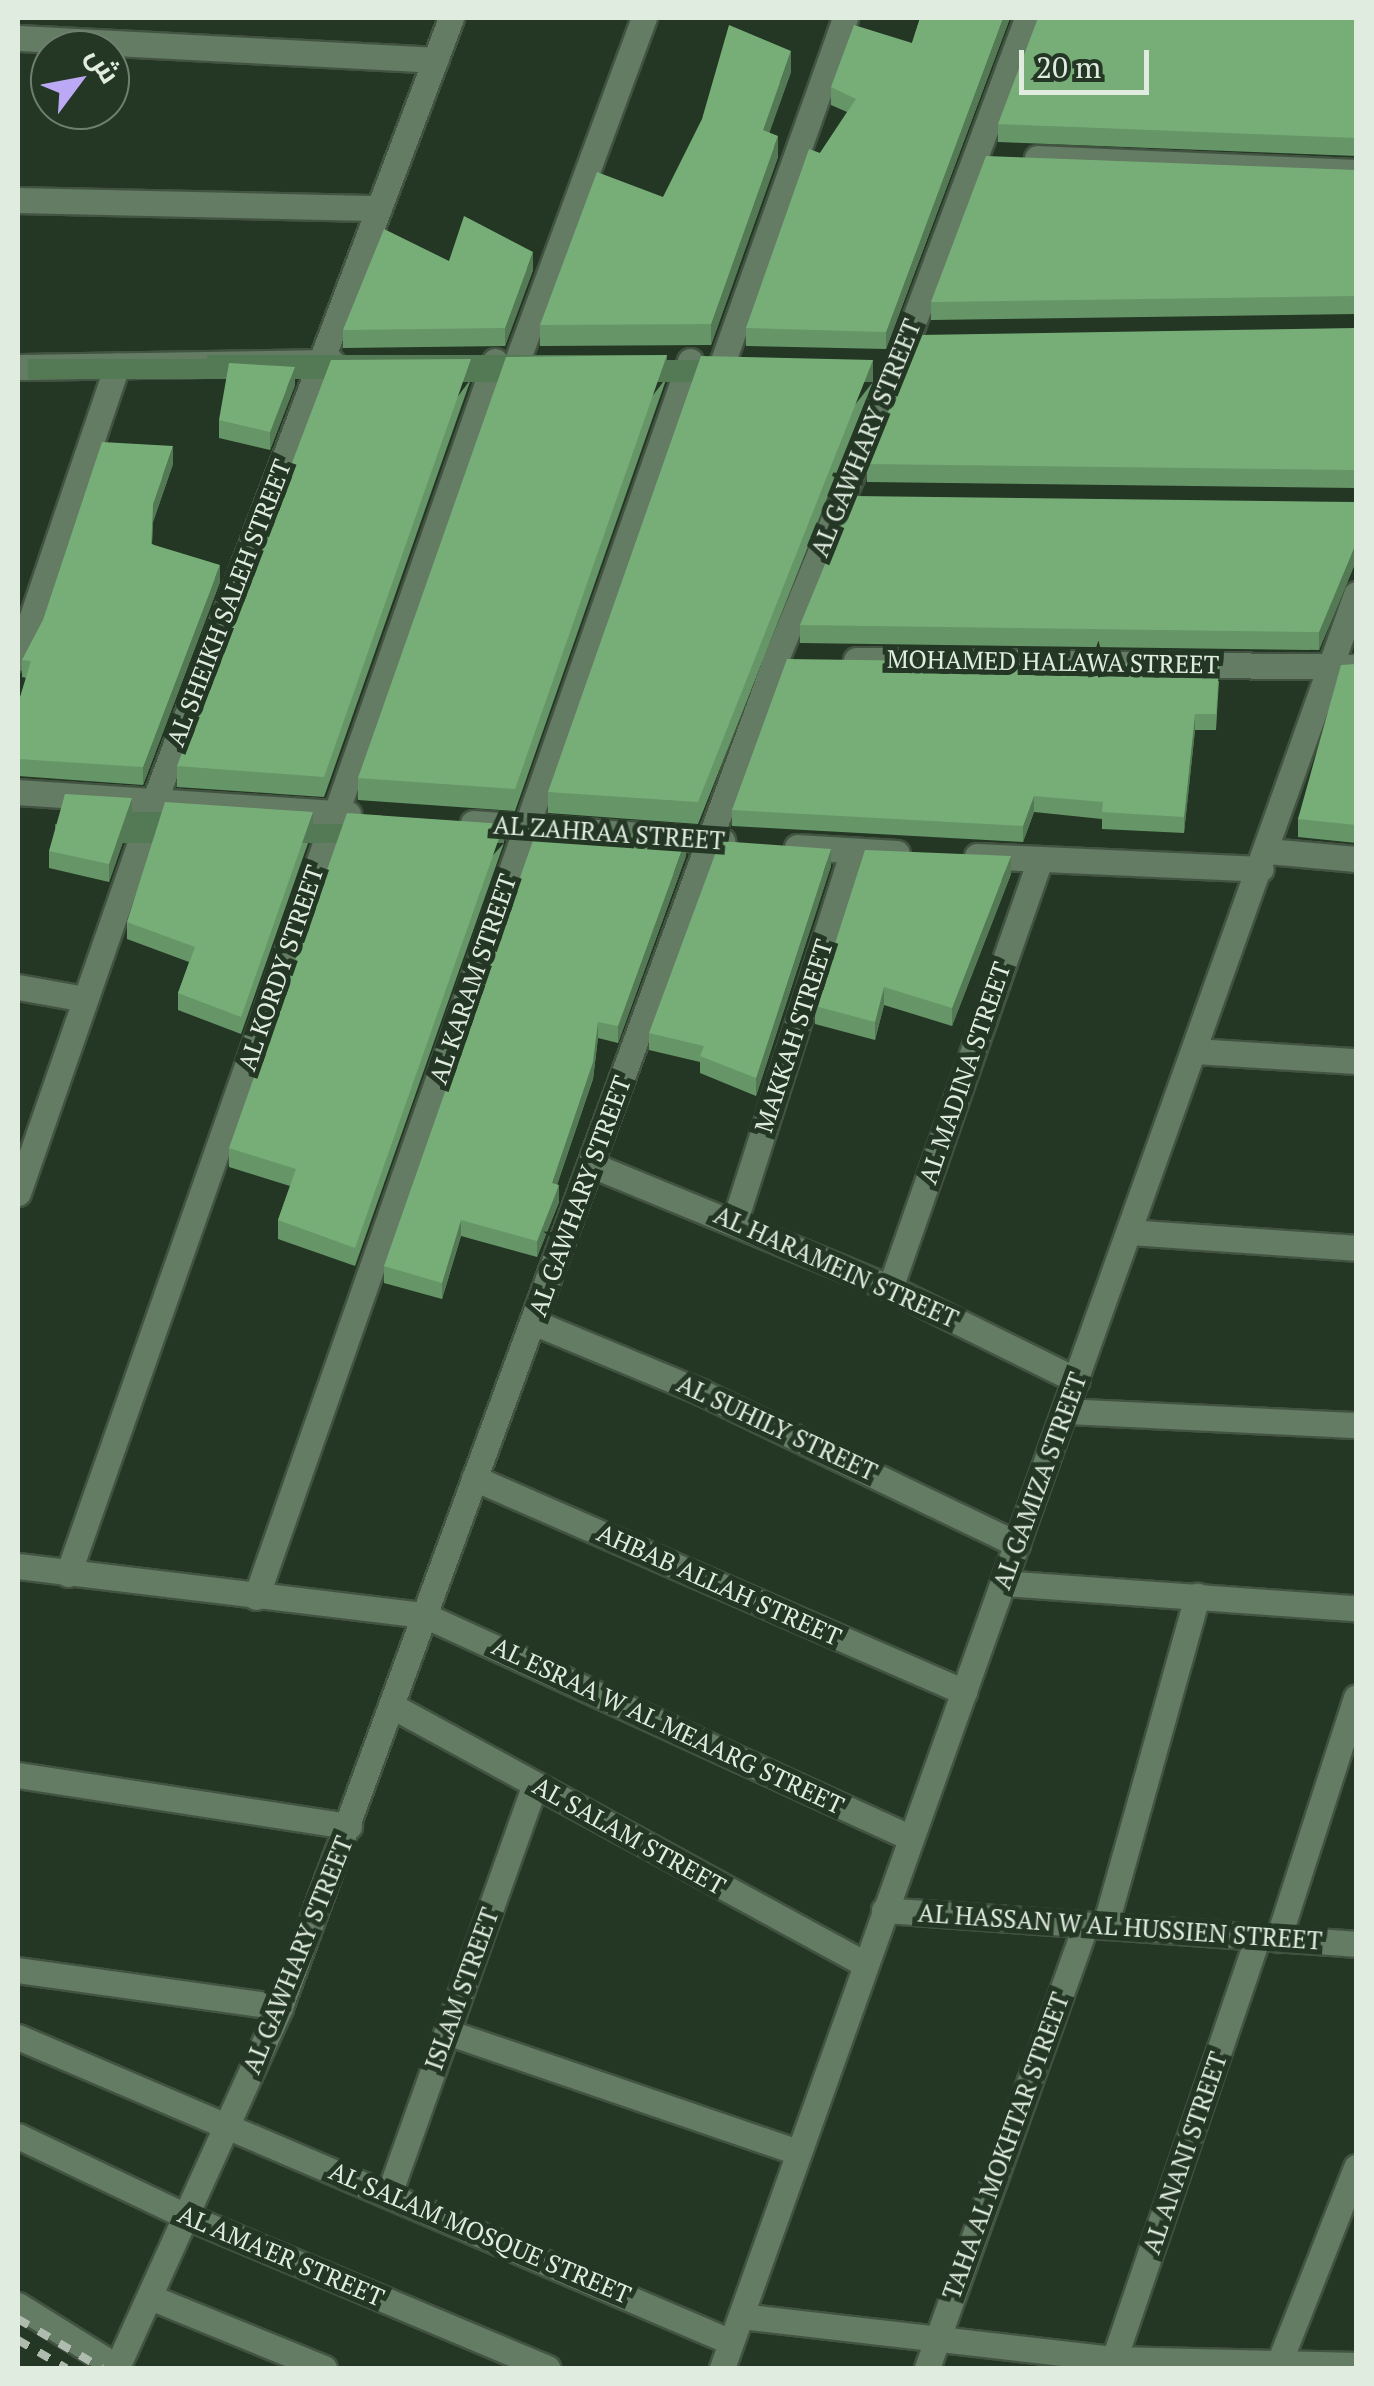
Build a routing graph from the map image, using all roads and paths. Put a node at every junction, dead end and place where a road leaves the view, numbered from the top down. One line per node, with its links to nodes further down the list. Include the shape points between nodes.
1 (452, 18): 6 (street, AL SHEIKH SALEH STREET)
2 (644, 18): 19 (street, AL KORDY STREET)
3 (846, 18): 16 (street)
4 (1027, 18): 7 (street, AL GAWHARY STREET)
5 (18, 38): 6 (street)
6 (436, 60): 10 (street, AL SHEIKH SALEH STREET)
7 (996, 157): 8 (street); 12 (street, AL GAWHARY STREET)
8 (1356, 172)
9 (18, 200): 10 (street)
10 (379, 208): 17 (street, AL SHEIKH SALEH STREET)
11 (947, 336): 12 (street)
12 (908, 337): 23 (street, AL GAWHARY STREET)
13 (555, 361): 19 (street)
14 (652, 361): 15 (street)
15 (690, 361): 16 (street); 36 (street, AL KARAM STREET)
16 (723, 361): 20 (street)
17 (320, 362): 18 (street); 21 (street); 32 (street, AL SHEIKH SALEH STREET)
18 (359, 362)
19 (495, 362): 33 (street, AL KORDY STREET)
20 (762, 362)
21 (117, 365): 24 (street); 28 (street)
22 (858, 365): 23 (street)
23 (897, 366): 25 (street, AL GAWHARY STREET)
24 (18, 367)
25 (840, 498): 26 (street); 29 (street, AL GAWHARY STREET)
26 (880, 498)
27 (1356, 594): 30 (street, AL GAMIZA STREET)
28 (18, 658)
29 (776, 659): 30 (street, MOHAMED HALAWA STREET); 37 (street, AL GAWHARY STREET)
30 (1344, 666): 41 (street, AL GAMIZA STREET)
31 (18, 792): 32 (street)
32 (155, 800): 33 (street); 43 (street, AL SHEIKH SALEH STREET)
33 (336, 813): 34 (street); 59 (street, AL KORDY STREET)
34 (374, 816)
35 (450, 821): 36 (street, AL ZAHRAA STREET)
36 (526, 827): 37 (street, AL ZAHRAA STREET); 62 (street, AL KARAM STREET)
37 (710, 840): 38 (street, AL ZAHRAA STREET); 46 (street, AL GAWHARY STREET)
38 (853, 851): 39 (street, AL ZAHRAA STREET); 48 (street, MAKKAH STREET)
39 (1040, 859): 41 (street, AL ZAHRAA STREET); 51 (street, AL MADINA STREET)
40 (1356, 859): 41 (street, AL ZAHRAA STREET)
41 (1265, 860): 44 (street, AL GAMIZA STREET)
42 (18, 987): 43 (street)
43 (85, 1000): 47 (street, AL SHEIKH SALEH STREET)
44 (1195, 1051): 45 (street); 49 (street, AL GAMIZA STREET)
45 (1356, 1061)
46 (592, 1165): 48 (street, AL HARAMEIN STREET); 52 (street, AL GAWHARY STREET)
47 (18, 1193)
48 (735, 1220): 51 (street, AL HARAMEIN STREET)
49 (1129, 1232): 50 (street); 53 (street, AL GAMIZA STREET)
50 (1356, 1248)
51 (890, 1288): 53 (street, AL HARAMEIN STREET)
52 (533, 1322): 56 (street, AL GAWHARY STREET); 57 (street, AL SUHILY STREET, via 754,1416)
53 (1076, 1380): 54 (street, AL GAMIZA STREET)
54 (1065, 1411): 55 (street); 57 (street, AL GAMIZA STREET)
55 (1356, 1425)
56 (474, 1478): 64 (street, AL GAWHARY STREET); 65 (street, AHBAB ALLAH STREET)
57 (1017, 1544): 60 (street, AL GAMIZA STREET)
58 (18, 1566): 59 (street, AL ESRAA W AL MEAARG STREET)
59 (68, 1574): 62 (street, AL ESRAA W AL MEAARG STREET)
60 (1003, 1582): 61 (street); 65 (street, AL GAMIZA STREET)
61 (1197, 1596): 63 (street); 73 (street, TAHA AL MOKHTAR STREET)
62 (256, 1597): 64 (street, AL ESRAA W AL MEAARG STREET)
63 (1356, 1608)
64 (424, 1615): 67 (street, AL GAWHARY STREET); 71 (street, AL ESRAA W AL MEAARG STREET)
65 (964, 1692): 71 (street, AL GAMIZA STREET)
66 (1356, 1698): 74 (street, AL ANANI STREET)
67 (394, 1707): 69 (street, AL SALAM STREET); 70 (street, AL GAWHARY STREET)
68 (18, 1775): 70 (street)
69 (535, 1784): 76 (street, AL SALAM STREET); 79 (street, ISLAM STREET)
70 (350, 1826): 78 (street, AL GAWHARY STREET)
71 (911, 1838): 72 (street, AL GAMIZA STREET)
72 (884, 1910): 73 (street, AL HASSAN W AL HUSSIEN STREET); 76 (street, AL GAMIZA STREET)
73 (1096, 1925): 74 (street, AL HASSAN W AL HUSSIEN STREET); 91 (street, TAHA AL MOKHTAR STREET)
74 (1268, 1938): 75 (street, AL HASSAN W AL HUSSIEN STREET); 92 (street, AL ANANI STREET)
75 (1356, 1944)
76 (865, 1964): 83 (street, AL GAMIZA STREET)
77 (18, 1970): 78 (street)
78 (280, 2008): 81 (street, AL GAWHARY STREET)
79 (447, 2032): 83 (street); 85 (street, ISLAM STREET)
80 (18, 2038): 81 (street, AL SALAM MOSQUE STREET)
81 (228, 2126): 85 (street, AL SALAM MOSQUE STREET); 86 (street, AL GAWHARY STREET)
82 (18, 2136): 86 (street, AL AMA'ER STREET)
83 (798, 2152): 89 (street, AL GAMIZA STREET)
84 (1356, 2167): 93 (street)
85 (390, 2194): 90 (street, AL SALAM MOSQUE STREET)
86 (188, 2218): 87 (street, AL GAWHARY STREET); 97 (street, AL AMA'ER STREET)
87 (150, 2298): 95 (street, AL GAWHARY STREET); 96 (street)
88 (18, 2304): 95 (street)
89 (740, 2316): 90 (street, AL GAMIZA STREET); 91 (street)
90 (731, 2342): 98 (street, AL GAMIZA STREET)
91 (936, 2342): 92 (street); 99 (street, TAHA AL MOKHTAR STREET)
92 (1113, 2364): 93 (street)
93 (1278, 2366): 94 (street)
94 (1356, 2366)
95 (118, 2368)
96 (324, 2368)
97 (548, 2368)
98 (722, 2368)
99 (927, 2368)

